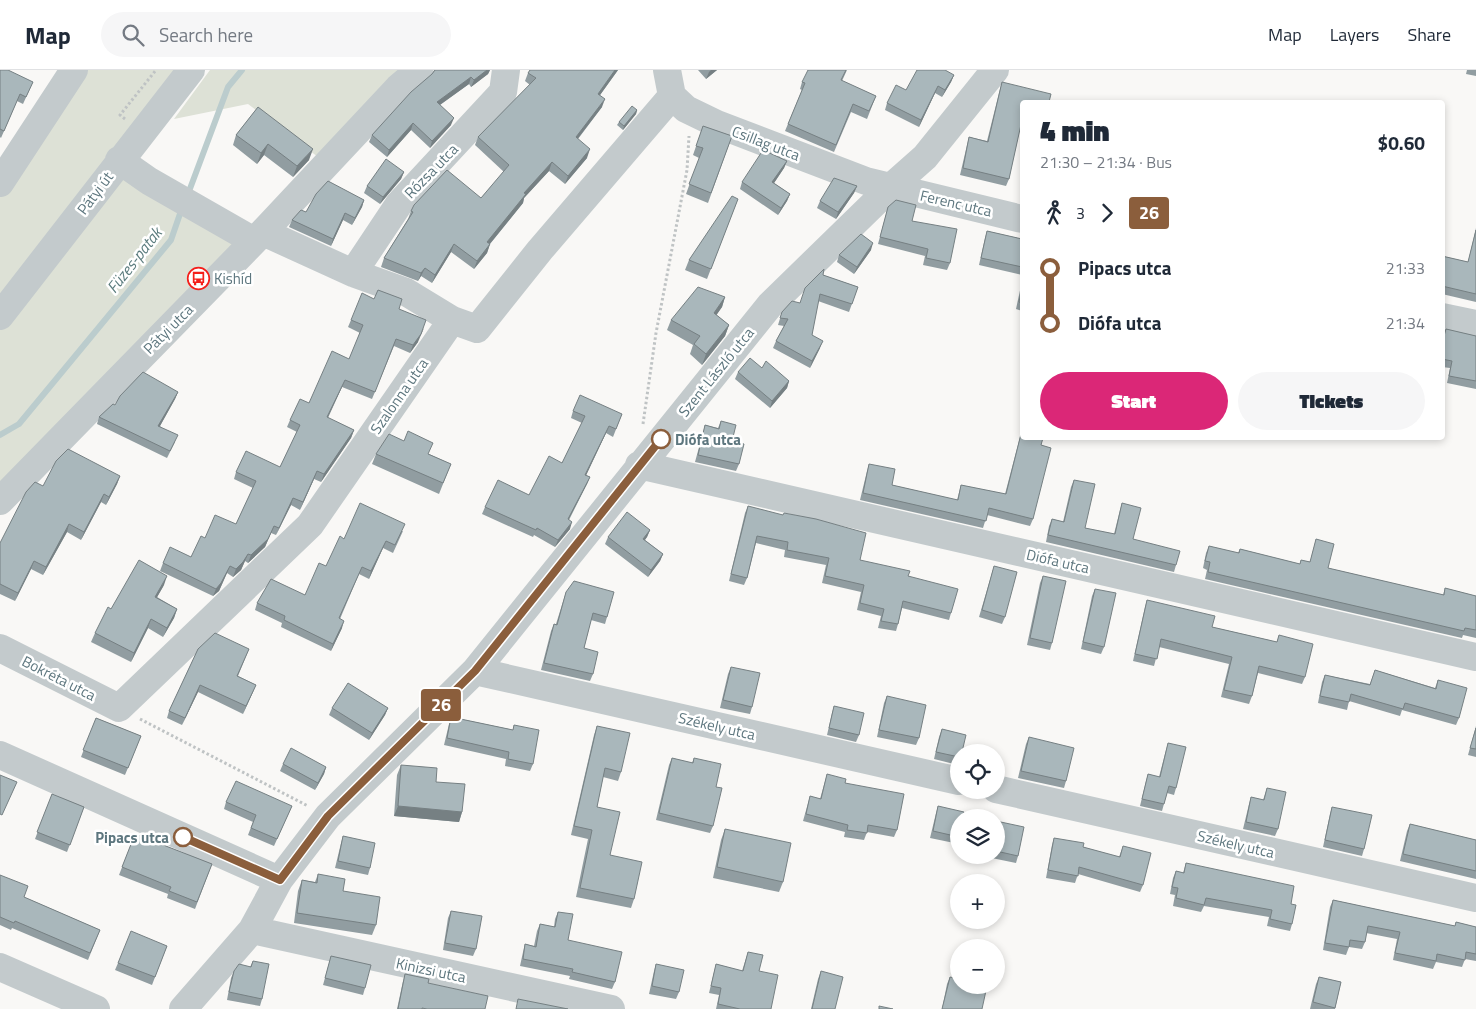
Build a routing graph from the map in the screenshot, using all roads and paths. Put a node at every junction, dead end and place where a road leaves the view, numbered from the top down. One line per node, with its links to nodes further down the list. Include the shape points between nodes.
1 (74, 70): 8 (street)
2 (191, 70): 7 (street, Pátyi út)
3 (418, 70): 11 (street, Pátyi utca)
4 (506, 70): 12 (street, Rózsa utca, via 503,92 399,204)
5 (995, 70): 9 (street, Szent László utca, via 925,157)
6 (675, 92): 9 (street, Csillag utca, via 718,124); 15 (street, via 477,329); 17 (path, via 690,131 687,170 656,333)
7 (119, 160): 11 (street, via 149,181 202,210); 13 (street, Pátyi út)
8 (0, 183)
9 (890, 188): 10 (street, Ferenc utca); 18 (street, Szent László utca, via 770,305)
10 (1020, 219)
11 (258, 236): 12 (street); 19 (street, Pátyi utca)
12 (353, 273): 15 (street, via 406,292)
13 (0, 316)
14 (1445, 318): 16 (street)
15 (452, 320): 23 (street, Szalonna utca, via 310,525)
16 (1476, 324)
17 (642, 431)
18 (639, 465): 21 (street, Diófa utca); 22 (street, Szent László utca)
19 (0, 501)
20 (0, 648): 23 (street, Bokréta utca)
21 (1476, 657)
22 (475, 671): 25 (street, Székely utca); 27 (street, Szent László utca)
23 (119, 708): 27 (path)
24 (0, 756): 28 (street)
25 (950, 779)
26 (1005, 791): 29 (street, Székely utca)
27 (328, 816): 28 (street, Szent László utca)
28 (280, 880): 30 (street, Szent László utca)
29 (1476, 898)
30 (252, 930): 33 (street, Szent László utca); 34 (street, Kinizsi utca)
31 (0, 967): 32 (street)
32 (96, 1009)
33 (183, 1009)
34 (610, 1009)

